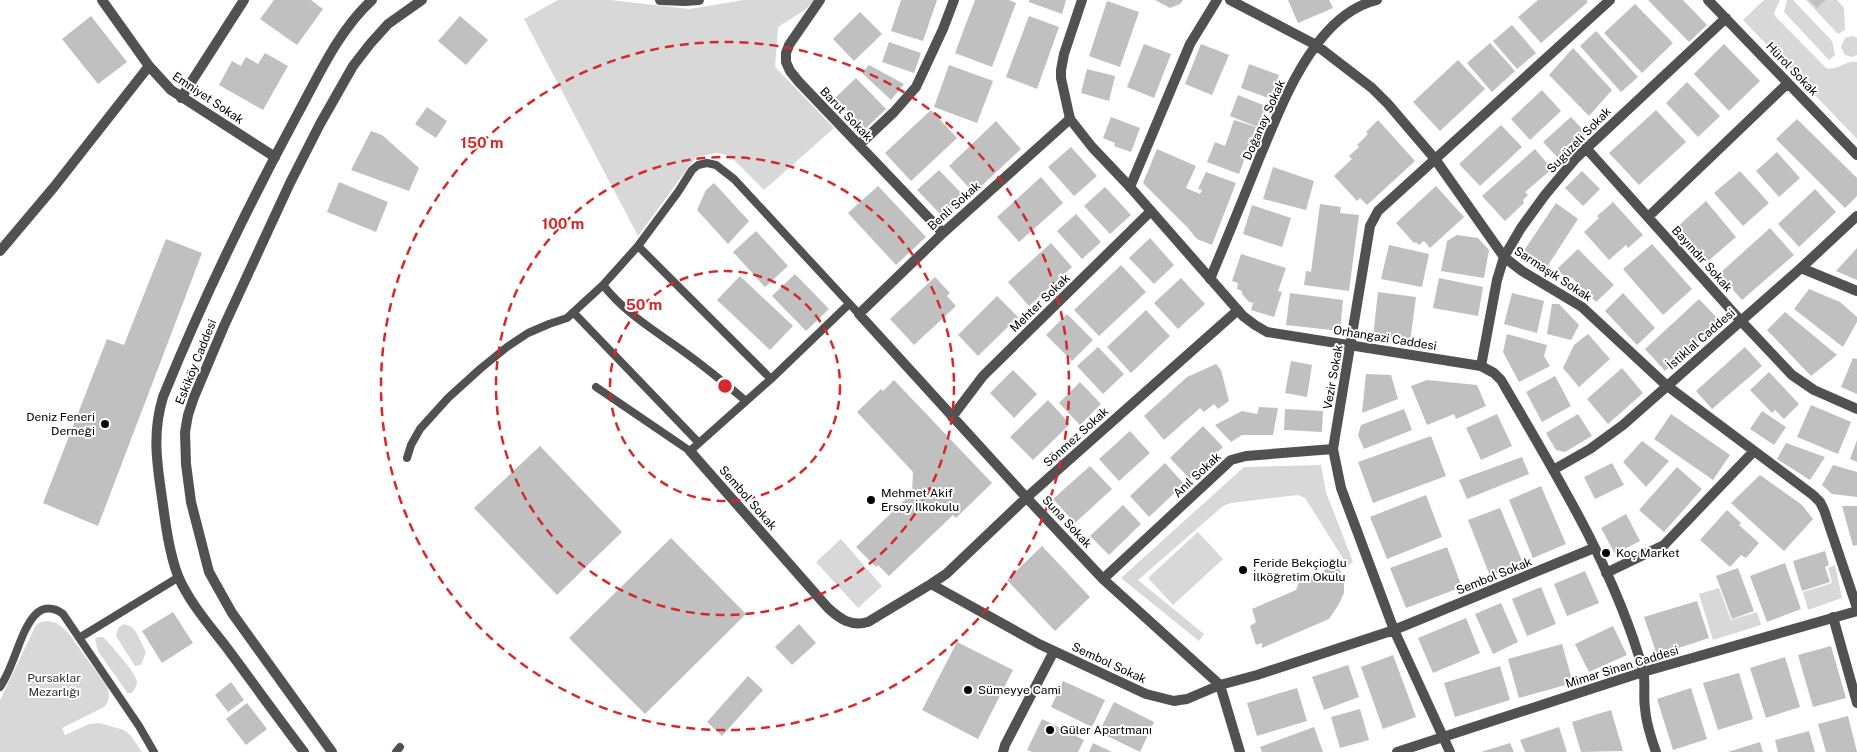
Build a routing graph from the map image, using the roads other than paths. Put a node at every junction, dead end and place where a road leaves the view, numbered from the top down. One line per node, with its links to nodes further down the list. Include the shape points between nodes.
1 (102, 0): 17 (street, Emniyet Sokak)
2 (244, 0): 19 (street)
3 (372, 0): 24 (street, via 341,37)
4 (422, 0): 76 (street, Eskiköy Caddesi, via 388,24 370,44 320,124 224,326 188,414 186,464 191,502 209,572 232,613)
5 (660, 0): 6 (street)
6 (699, 0)
7 (820, 0): 21 (street, Barut Sokak, via 788,45 786,62 790,72)
8 (954, 0): 21 (street, via 916,87)
9 (1082, 0): 20 (street, Orhangazi Caddesi, via 1061,70)
10 (1217, 0): 26 (street, via 1190,44)
11 (1230, 0): 16 (street, Sarmaşık Sokak)
12 (1377, 0): 16 (street, Doğanay Sokak, via 1352,10)
13 (1610, 0): 25 (street, Vezir Sokak)
14 (1708, 0): 15 (street, Hürol Sokak)
15 (1726, 18): 18 (street, Hürol Sokak); 22 (street, Sugüzeli Sokak)
16 (1316, 45): 25 (street, Sarmaşık Sokak, via 1372,88); 35 (street, Doğanay Sokak, via 1275,120)
17 (149, 66): 19 (street, Emniyet Sokak); 32 (street)
18 (1788, 83): 23 (street, Hürol Sokak); 29 (street)
19 (181, 98): 24 (street, Emniyet Sokak)
20 (1070, 119): 26 (street, Orhangazi Caddesi); 30 (street, Benli Sokak)
21 (859, 145): 30 (street, Barut Sokak)
22 (1586, 148): 29 (street, Bayındır Sokak); 33 (street, Sugüzeli Sokak, via 1545,195)
23 (1857, 155)
24 (275, 157): 60 (street, via 226,252 157,417 160,486 170,552)
25 (1435, 158): 33 (street, Sarmaşık Sokak); 43 (street, Vezir Sokak, via 1378,211 1371,222)
26 (1130, 187): 27 (street, Orhangazi Caddesi)
27 (1151, 211): 35 (street, Orhangazi Caddesi); 50 (street, Mehter Sokak, via 983,376)
28 (1857, 216): 34 (street, İstiklal Caddesi)
29 (1648, 217): 42 (street, Bayındır Sokak)
30 (942, 233): 41 (street, Benli Sokak)
31 (638, 246): 36 (lane); 38 (lane, via 692,170 707,163 716,165 734,179); 45 (lane)
32 (0, 251)
33 (1504, 257): 44 (street, Sugüzeli Sokak, via 1491,304); 46 (street, Sarmaşık Sokak, via 1582,307)
34 (1801, 268): 37 (street); 42 (street, İstiklal Caddesi)
35 (1210, 279): 39 (street, Orhangazi Caddesi)
36 (603, 285): 40 (lane); 48 (lane, via 631,315)
37 (1857, 291)
38 (849, 304): 41 (lane); 45 (lane)
39 (1238, 310): 43 (street, Orhangazi Caddesi, via 1267,332); 57 (street, Sönmez Sokak)
40 (574, 313): 51 (lane); 55 (lane, via 528,333 480,369 420,429)
41 (859, 314): 50 (street, Suna Sokak)
42 (1741, 321): 46 (street, İstiklal Caddesi); 49 (street, Bayındır Sokak, via 1792,375 1814,390)
43 (1351, 345): 44 (street, Orhangazi Caddesi); 52 (street, Vezir Sokak)
44 (1481, 366): 56 (street, Orhangazi Caddesi, via 1501,380)
45 (771, 379): 48 (lane)
46 (1666, 385): 54 (street, Sarmaşık Sokak); 56 (street, İstiklal Caddesi, via 1612,433)
47 (596, 388): 53 (lane)
48 (746, 401): 51 (lane)
49 (1857, 409)
50 (952, 417): 57 (street, Suna Sokak)
51 (699, 443): 53 (lane)
52 (1333, 449): 61 (street, Anıl Sokak, via 1231,460); 65 (street, Vezir Sokak, via 1341,488)
53 (690, 451): 62 (street, Sembol Sokak, via 838,618 858,625 868,622)
54 (1754, 451): 59 (street, via 1664,545); 63 (street, Sarmaşık Sokak, via 1820,502)
55 (407, 458)
56 (1553, 470): 58 (street, Orhangazi Caddesi)
57 (1026, 498): 61 (street, Suna Sokak); 62 (street, Sönmez Sokak, via 946,574)
58 (1594, 548): 59 (street, Orhangazi Caddesi); 65 (street, Sembol Sokak)
59 (1606, 573): 68 (street, Orhangazi Caddesi, via 1620,603)
60 (179, 577): 66 (lane); 75 (street, via 203,616)
61 (1103, 579): 69 (street, Suna Sokak)
62 (931, 584): 67 (street, Sembol Sokak)
63 (1857, 609): 64 (street, Mimar Sinan Caddesi)
64 (1833, 617): 68 (street, Mimar Sinan Caddesi); 71 (street)
65 (1394, 630): 69 (street, Sembol Sokak); 72 (street, Vezir Sokak)
66 (79, 638): 70 (lane, via 63,614 51,608 44,609 35,615 26,629); 74 (lane, via 140,726)
67 (1054, 651): 69 (street, Sembol Sokak, via 1146,694 1174,701); 73 (street)
68 (1643, 672): 72 (street, Mimar Sinan Caddesi); 80 (street, Orhangazi Caddesi, via 1646,715)
69 (1220, 685): 77 (street)
70 (0, 687)
71 (1857, 703)
72 (1444, 736): 78 (street, Mimar Sinan Caddesi); 79 (street, Vezir Sokak)
73 (1003, 751)
74 (154, 752)
75 (304, 752)
76 (332, 752)
77 (1240, 752)
78 (1397, 752)
79 (1450, 752)
80 (1656, 752)

